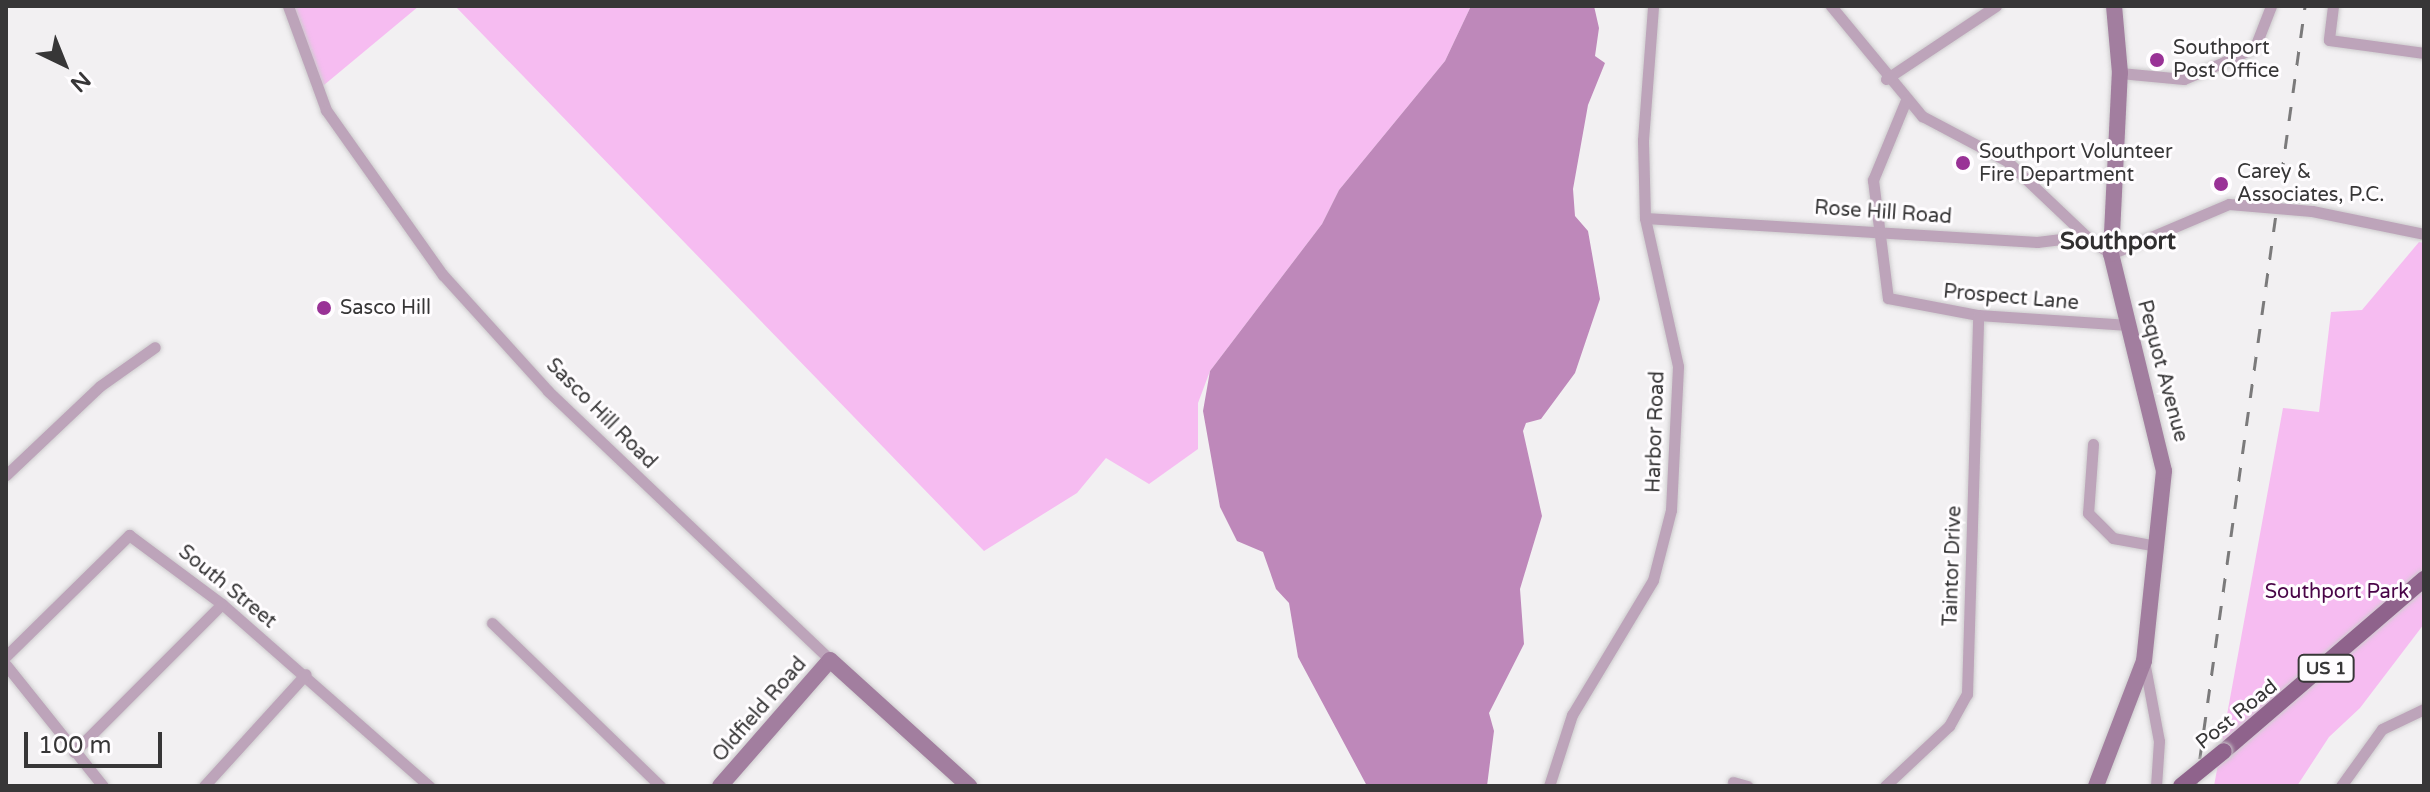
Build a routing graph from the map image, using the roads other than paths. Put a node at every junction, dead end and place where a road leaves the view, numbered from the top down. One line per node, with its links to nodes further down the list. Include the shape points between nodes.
1 (288, 6): 27 (street, Sasco Hill Road, via 326,110 443,275 548,391)
2 (1653, 6): 12 (street, Harbor Road, via 1643,140)
3 (1831, 6): 10 (street)
4 (1996, 6): 10 (street)
5 (2114, 6): 9 (street, Pequot Avenue)
6 (2271, 6): 9 (street, via 2255,47 2198,74 2184,79)
7 (2333, 6): 8 (street, via 2329,40)
8 (2424, 52)
9 (2120, 73): 16 (street, Pequot Avenue)
10 (1886, 79): 11 (street)
11 (1906, 100): 13 (street, via 1873,180); 15 (street, via 1937,125 2007,161)
12 (1645, 218): 13 (street, Rose Hill Road); 42 (street, Harbor Road, via 1678,366 1671,510 1653,580 1572,715)
13 (1877, 230): 15 (street, Rose Hill Road, via 2037,242); 17 (street, Prospect Lane, via 1883,290 1891,301)
14 (2424, 234): 16 (street, via 2312,211 2229,204)
15 (2086, 236): 16 (street)
16 (2111, 254): 18 (street, Pequot Avenue)
17 (1978, 315): 18 (street, Prospect Lane); 44 (street, Taintor Drive, via 1967,694 1949,726)
18 (2129, 325): 22 (street, Pequot Avenue, via 2163,445)
19 (155, 347): 21 (street, via 100,386)
20 (2093, 444): 22 (street, via 2088,513 2113,538)
21 (6, 475)
22 (2157, 546): 28 (street, Pequot Avenue)
23 (2424, 579): 47 (main road, Post Road / US 1, bridge)
24 (222, 604): 26 (street, South Street, via 129,535); 30 (street, South Street); 32 (street)
25 (492, 623): 39 (street)
26 (6, 656)
27 (830, 660): 40 (street, Oldfield Road); 41 (street, Sasco Hill Road)
28 (2144, 661): 45 (street, Pequot Avenue); 46 (street, via 2159,741)
29 (6, 665): 32 (street)
30 (306, 674): 33 (street); 38 (street, South Street)
31 (2424, 709): 48 (street, via 2382,729)
32 (74, 752): 35 (street)
33 (214, 776): 36 (street); 37 (street)
34 (1733, 782): 43 (street)
35 (103, 786)
36 (204, 786)
37 (224, 786)
38 (429, 786)
39 (660, 786)
40 (720, 786)
41 (969, 786)
42 (1549, 786)
43 (1747, 786)
44 (1885, 786)
45 (2096, 786)
46 (2156, 786)
47 (2181, 786)
48 (2341, 786)

